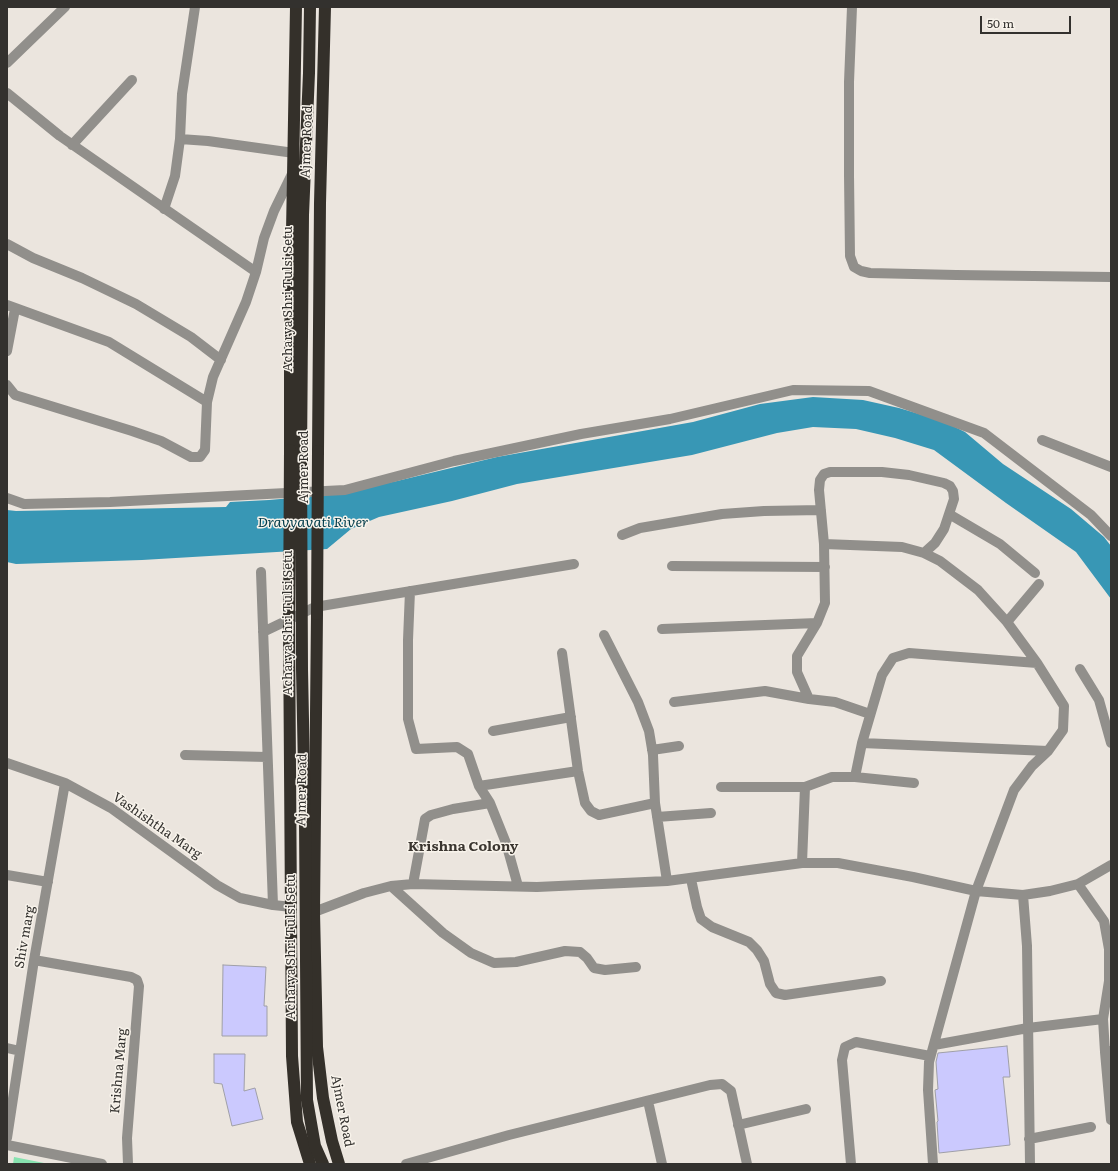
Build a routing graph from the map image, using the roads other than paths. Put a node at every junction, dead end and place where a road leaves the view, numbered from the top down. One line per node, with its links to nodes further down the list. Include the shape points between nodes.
1 (64, 7): 7 (street)
2 (195, 7): 10 (street, via 182,94)
3 (296, 7): 12 (highway, Ajmer Road)
4 (310, 7): 109 (highway, Acharya Shri Tulsi Setu, bridge, via 303,223 302,669 307,1100 316,1146)
5 (325, 7): 85 (highway, Ajmer Road, bridge, via 320,203)
6 (852, 7): 17 (street, via 849,175 850,256 854,267 870,273)
7 (7, 62)
8 (132, 80): 11 (street)
9 (7, 92): 11 (street)
10 (180, 139): 12 (street); 14 (street, via 175,176)
11 (72, 145): 14 (street)
12 (294, 153): 13 (highway, Ajmer Road)
13 (293, 170): 16 (street, via 271,218); 84 (highway, Ajmer Road, bridge, via 289,625)
14 (164, 209): 16 (street)
15 (7, 244): 20 (street, via 136,304 191,337)
16 (256, 272): 20 (street)
17 (1111, 277)
18 (11, 307): 19 (street); 22 (street, via 110,342)
19 (7, 351)
20 (221, 360): 22 (street)
21 (7, 385): 22 (street, via 15,395 161,441 192,457 200,457 205,450)
22 (207, 402)
23 (1042, 440): 24 (street)
24 (1111, 467)
25 (7, 498): 29 (street, via 24,504 110,502 345,490 454,461 581,434 670,420 793,390 869,391 984,432 1091,515)
26 (821, 510): 27 (street, via 819,490 820,480 824,474 876,472 909,475 950,486 954,491 954,499); 28 (street, via 722,514 640,528); 30 (street)
27 (949, 514): 31 (street, via 944,529 935,543); 36 (street, via 1000,544)
28 (622, 535)
29 (1111, 536)
30 (824, 544): 31 (street, via 902,547); 34 (street)
31 (924, 553): 39 (street, via 940,561 978,590)
32 (574, 564): 38 (street)
33 (672, 566): 34 (street)
34 (825, 567): 40 (street, via 825,603)
35 (260, 572): 42 (street)
36 (1035, 573)
37 (1039, 584): 39 (street)
38 (410, 591): 42 (street, via 315,607); 64 (street, via 408,719 416,749 457,747 468,754)
39 (1007, 622): 45 (street)
40 (817, 623): 41 (street); 47 (street, via 797,656 797,672)
41 (662, 629)
42 (263, 632): 58 (street)
43 (604, 635): 55 (street, via 638,702 649,732)
44 (562, 653): 50 (street)
45 (1037, 663): 49 (street, via 909,653 893,658 882,675); 56 (street, via 1064,706 1063,730)
46 (1080, 669): 53 (street, via 1100,700)
47 (810, 699): 48 (street, via 765,691); 49 (street, via 834,702)
48 (674, 702)
49 (870, 714): 52 (street)
50 (571, 717): 51 (street); 60 (street)
51 (493, 731)
52 (862, 743): 56 (street); 61 (street)
53 (1111, 743)
54 (679, 746): 55 (street)
55 (652, 750): 68 (street)
56 (1048, 751): 81 (street, via 1032,766 1014,790)
57 (185, 755): 58 (street)
58 (267, 757): 83 (street)
59 (7, 763): 62 (street, Vashishtha Marg)
60 (578, 771): 64 (street); 68 (street, via 585,803 591,811 599,815)
61 (855, 777): 63 (street); 65 (street, via 832,777)
62 (65, 783): 76 (street, Shiv marg); 83 (street, Vashishtha Marg, via 111,808 217,885 240,898)
63 (914, 783)
64 (479, 786): 67 (street)
65 (805, 786): 66 (street); 71 (street)
66 (721, 787)
67 (490, 803): 77 (street, via 453,809 425,819); 80 (street, via 506,843)
68 (655, 803): 70 (street)
69 (711, 813): 70 (street)
70 (657, 817): 75 (street)
71 (802, 863): 74 (street); 81 (street, via 838,863 870,868)
72 (1111, 865): 78 (street)
73 (7, 875): 76 (street)
74 (691, 879): 75 (street); 89 (street, via 701,919 712,927 749,942 764,961 770,984 776,993 785,996)
75 (667, 881): 80 (street)
76 (48, 882): 87 (street, Shiv marg)
77 (413, 884): 79 (street); 80 (street)
78 (1078, 884): 82 (street); 86 (street)
79 (391, 886): 85 (street, via 364,893); 88 (street, via 442,933 471,952 494,962 516,962 565,951 580,952 594,968 605,970)
80 (518, 886)
81 (976, 891): 82 (street); 93 (street)
82 (1023, 895): 92 (street, via 1027,946)
83 (273, 905): 84 (street, Vashishtha Marg)
84 (292, 907): 108 (highway, Ajmer Road, via 292,1056 297,1122)
85 (314, 912): 110 (highway, Ajmer Road, via 318,1055 323,1098)
86 (1107, 920): 90 (street)
87 (34, 960): 95 (street, Shiv marg); 107 (street, Krishna Marg, via 132,977 139,986 127,1138)
88 (636, 967)
89 (881, 981)
90 (1110, 981): 91 (street)
91 (1102, 1019): 92 (street); 96 (street)
92 (1028, 1028): 93 (street); 104 (street)
93 (934, 1045): 97 (street)
94 (7, 1048): 95 (street)
95 (20, 1051): 103 (street, Shiv marg)
96 (1108, 1052): 100 (street)
97 (930, 1056): 114 (street, via 856,1042 845,1047 842,1060); 115 (street, via 928,1090)
98 (648, 1101): 101 (street, via 722,1084 731,1091); 111 (street, via 509,1135); 112 (street)
99 (806, 1109): 101 (street)
100 (1111, 1120)
101 (738, 1125): 113 (street)
102 (1091, 1127): 104 (street)
103 (7, 1138)
104 (1029, 1139): 116 (street)
105 (7, 1146): 106 (street)
106 (102, 1164)
107 (128, 1164)
108 (310, 1164)
109 (323, 1164)
110 (339, 1164)
111 (406, 1164)
112 (662, 1164)
113 (746, 1164)
114 (851, 1164)
115 (933, 1164)
116 (1030, 1164)

